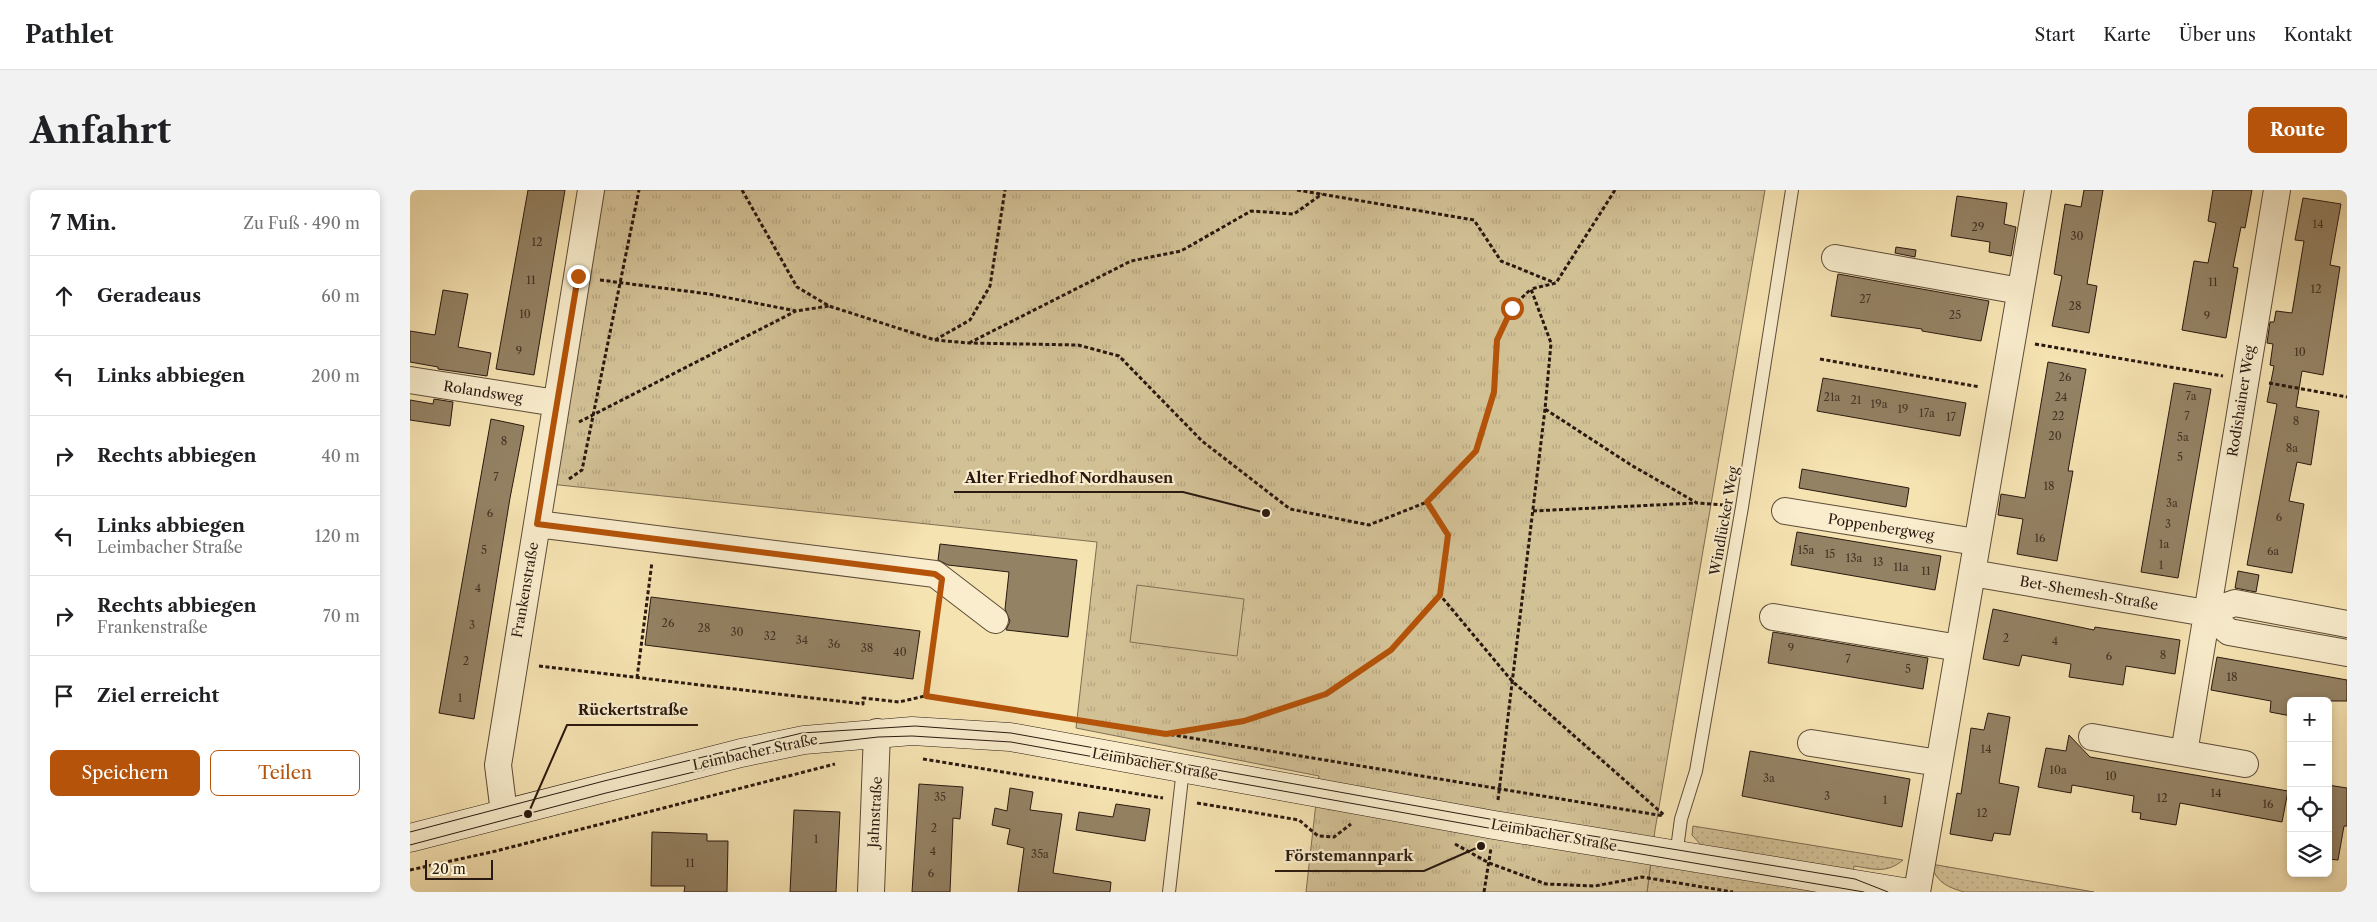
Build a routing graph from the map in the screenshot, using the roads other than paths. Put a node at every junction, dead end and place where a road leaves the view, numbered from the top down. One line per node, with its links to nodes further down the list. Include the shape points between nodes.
1 (591, 190): 8 (street, Frankenstraße)
2 (1792, 190): 28 (lane, Windlücker Weg, via 1742,507 1696,771 1682,818)
3 (2038, 190): 6 (street)
4 (2277, 190): 13 (street, Rodishainer Weg)
5 (1835, 258): 6 (street)
6 (2020, 291): 11 (street)
7 (410, 380): 8 (street, Rolandsweg)
8 (556, 403): 9 (street, Frankenstraße)
9 (539, 511): 15 (street, via 655,538 935,574); 26 (street, Frankenstraße, via 498,765)
10 (1785, 511): 11 (street, Poppenbergweg)
11 (1976, 542): 12 (street)
12 (1972, 573): 13 (street, Bet-Shemesh-Straße); 17 (street)
13 (2206, 613): 16 (street, Bet-Shemesh-Straße, via 2235,603); 18 (street, Bet-Shemesh-Straße, via 2229,632); 22 (street)
14 (1773, 617): 17 (street)
15 (995, 620)
16 (2347, 624)
17 (1959, 648): 23 (street)
18 (2347, 653)
19 (2092, 737): 22 (street)
20 (1811, 743): 23 (street)
21 (877, 744): 25 (street, Leimbacher Straße, via 912,731 1010,737); 26 (street, Leimbacher Straße, via 804,740); 29 (street, Jahnstraße)
22 (2184, 753): 24 (street)
23 (1939, 763): 32 (street)
24 (2245, 764)
25 (1183, 769): 28 (street, Leimbacher Straße); 30 (lane)
26 (504, 812): 27 (street, Leimbacher Straße)
27 (410, 838)
28 (1676, 856): 31 (street, Leimbacher Straße)
29 (871, 892)
30 (1169, 892)
31 (1904, 892)
32 (1917, 892)

